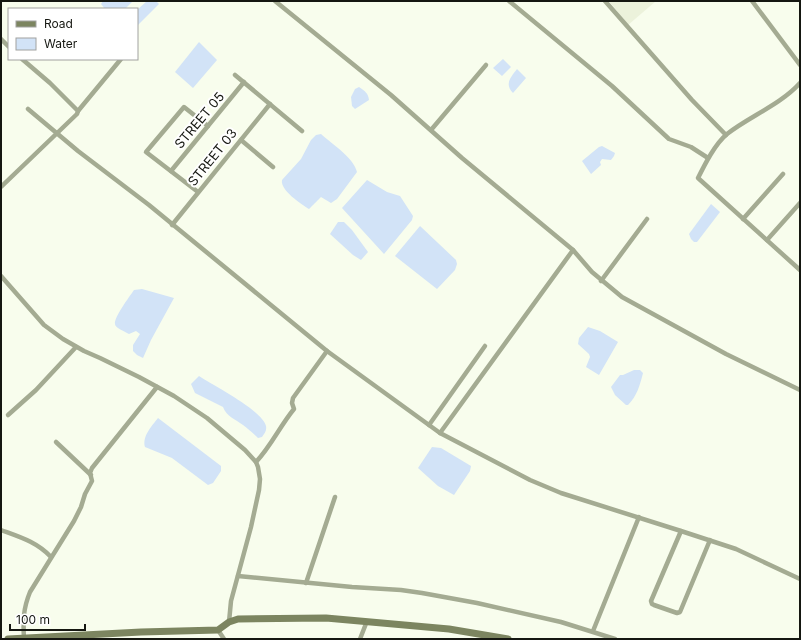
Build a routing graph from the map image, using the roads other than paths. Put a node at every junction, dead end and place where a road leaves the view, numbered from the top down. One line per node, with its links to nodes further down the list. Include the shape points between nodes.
1 (275, 1): 16 (street)
2 (509, 1): 21 (street, via 612,86 669,139 691,147)
3 (605, 1): 19 (street)
4 (752, 1): 8 (street)
5 (23, 60): 14 (street)
6 (120, 60): 14 (street)
7 (486, 64): 16 (street)
8 (800, 65)
9 (235, 75): 10 (street)
10 (244, 82): 12 (street); 15 (street, STREET 05)
11 (800, 83): 19 (street, via 791,93)
12 (270, 104): 17 (street); 20 (street, STREET 03)
13 (28, 109): 18 (street)
14 (78, 111): 18 (street)
15 (208, 126): 23 (street, STREET 05); 23 (street, via 184,107 146,152)
16 (431, 130): 32 (street)
17 (302, 131)
18 (58, 133): 25 (street); 30 (street)
19 (726, 135): 21 (street)
20 (241, 140): 22 (street); 26 (street, STREET 03)
21 (708, 158): 29 (street, via 698,178)
22 (273, 166)
23 (170, 171): 26 (street)
24 (783, 174): 29 (street)
25 (1, 187)
26 (198, 192): 30 (street, STREET 03)
27 (800, 203): 31 (street)
28 (647, 219): 35 (street)
29 (743, 219): 31 (street)
30 (172, 225): 38 (street)
31 (767, 240): 33 (street)
32 (573, 250): 35 (street); 43 (street)
33 (800, 270)
34 (1, 276): 37 (street, via 44,325)
35 (601, 281): 40 (street, via 622,297 677,328)
36 (485, 346): 42 (street)
37 (76, 347): 39 (street); 41 (street, via 36,390)
38 (327, 351): 42 (street); 45 (street, via 293,398 294,409)
39 (157, 387): 45 (street, via 207,418); 46 (street, via 92,468)
40 (800, 390)
41 (8, 415)
42 (429, 425): 43 (street)
43 (440, 433): 48 (street, via 561,493)
44 (56, 442): 46 (street)
45 (256, 462): 53 (street, via 259,490)
46 (91, 475): 52 (street, via 92,481 81,507)
47 (335, 498): 55 (street)
48 (639, 517): 50 (street); 59 (street)
49 (1, 530): 52 (street, via 23,537)
50 (681, 531): 51 (street); 51 (street, via 651,601 654,605 677,613 680,612)
51 (710, 540): 54 (street, via 736,549)
52 (51, 557): 60 (street, via 25,604)
53 (238, 576): 55 (street); 57 (street, via 231,601)
54 (800, 579)
55 (306, 583): 59 (street, via 422,593 561,622)
56 (367, 621): 57 (street, via 301,617); 64 (street); 65 (street, via 449,629)
57 (229, 622): 58 (street)
58 (218, 630): 61 (street, via 154,631); 63 (street)
59 (593, 632): 66 (street)
60 (24, 638): 61 (street); 62 (street)
61 (57, 638)
62 (8, 639)
63 (224, 639)
64 (360, 639)
65 (508, 639)
66 (615, 639)

